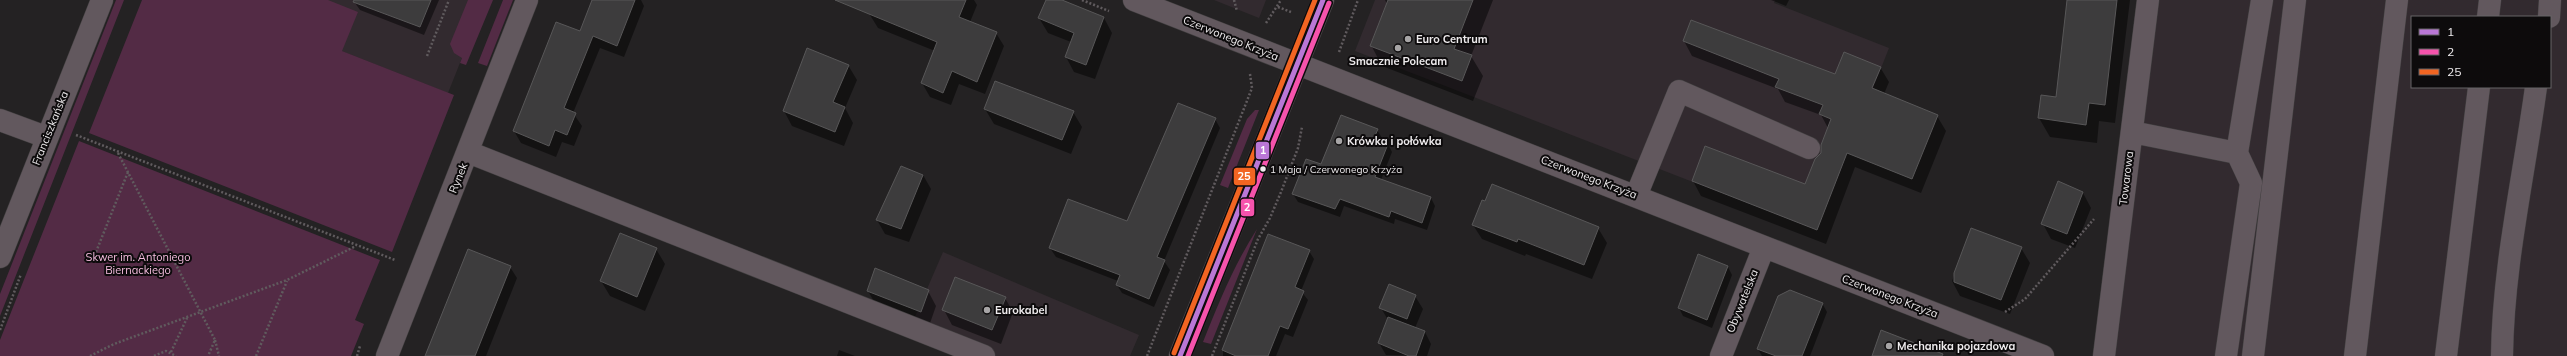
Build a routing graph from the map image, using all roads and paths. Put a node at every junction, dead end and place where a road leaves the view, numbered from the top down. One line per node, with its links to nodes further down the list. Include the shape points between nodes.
1 (102, 0): 31 (street, Franciszkańska)
2 (449, 0): 21 (path)
3 (527, 0): 34 (street, Rynek)
4 (1082, 0): 16 (path)
5 (1134, 0): 22 (street, Czerwonego Krzyża)
6 (1234, 0): 17 (path, via 1238,14)
7 (1281, 0): 20 (path, via 1265,25)
8 (1323, 0): 22 (street)
9 (1358, 0): 24 (path, via 1339,50)
10 (2148, 0): 29 (street, Towarowa)
11 (2262, 0): 35 (street)
12 (2295, 0): 65 (street)
13 (2397, 0): 66 (street)
14 (2490, 0): 18 (street)
15 (2550, 0): 19 (street)
16 (1110, 11)
17 (1232, 12)
18 (2488, 16)
19 (2549, 16)
20 (1258, 22)
21 (427, 56)
22 (1297, 64): 24 (street, Czerwonego Krzyża); 59 (street)
23 (1249, 69): 58 (path, via 1252,88)
24 (1333, 78): 37 (street, Czerwonego Krzyża)
25 (2478, 88): 67 (street)
26 (2536, 88): 68 (street, via 2508,270)
27 (0, 120): 31 (street)
28 (1303, 122): 60 (path, via 1298,148 1270,218 1258,239)
29 (2132, 132): 35 (street); 63 (street, Towarowa)
30 (75, 134): 33 (path)
31 (46, 137): 42 (street, Franciszkańska)
32 (1809, 148): 37 (street, via 1679,90)
33 (118, 152): 36 (path); 39 (path)
34 (468, 152): 56 (street, Rynek); 57 (street)
35 (2237, 153): 64 (street, via 2251,183)
36 (128, 172): 41 (path); 45 (path)
37 (1636, 196): 40 (street, Czerwonego Krzyża)
38 (2098, 213): 46 (path, via 2025,299)
39 (356, 246): 43 (path); 44 (path)
40 (1764, 247): 61 (street, Obywatelska); 62 (street, Czerwonego Krzyża)
41 (96, 252)
42 (0, 257)
43 (395, 260)
44 (287, 280): 45 (path); 55 (path)
45 (199, 313): 47 (path); 48 (path)
46 (2002, 314)
47 (187, 317): 49 (path); 50 (path, via 114,344)
48 (215, 340): 53 (path); 54 (path)
49 (171, 352): 51 (path, via 162,351); 52 (path)
50 (90, 356)
51 (154, 356)
52 (176, 356)
53 (208, 356)
54 (219, 356)
55 (256, 356)
56 (387, 356)
57 (984, 356)
58 (1147, 356)
59 (1180, 356)
60 (1212, 356)
61 (1720, 356)
62 (2043, 356)
63 (2104, 356)
64 (2226, 356)
65 (2253, 356)
66 (2355, 356)
67 (2446, 356)
68 (2502, 356)

